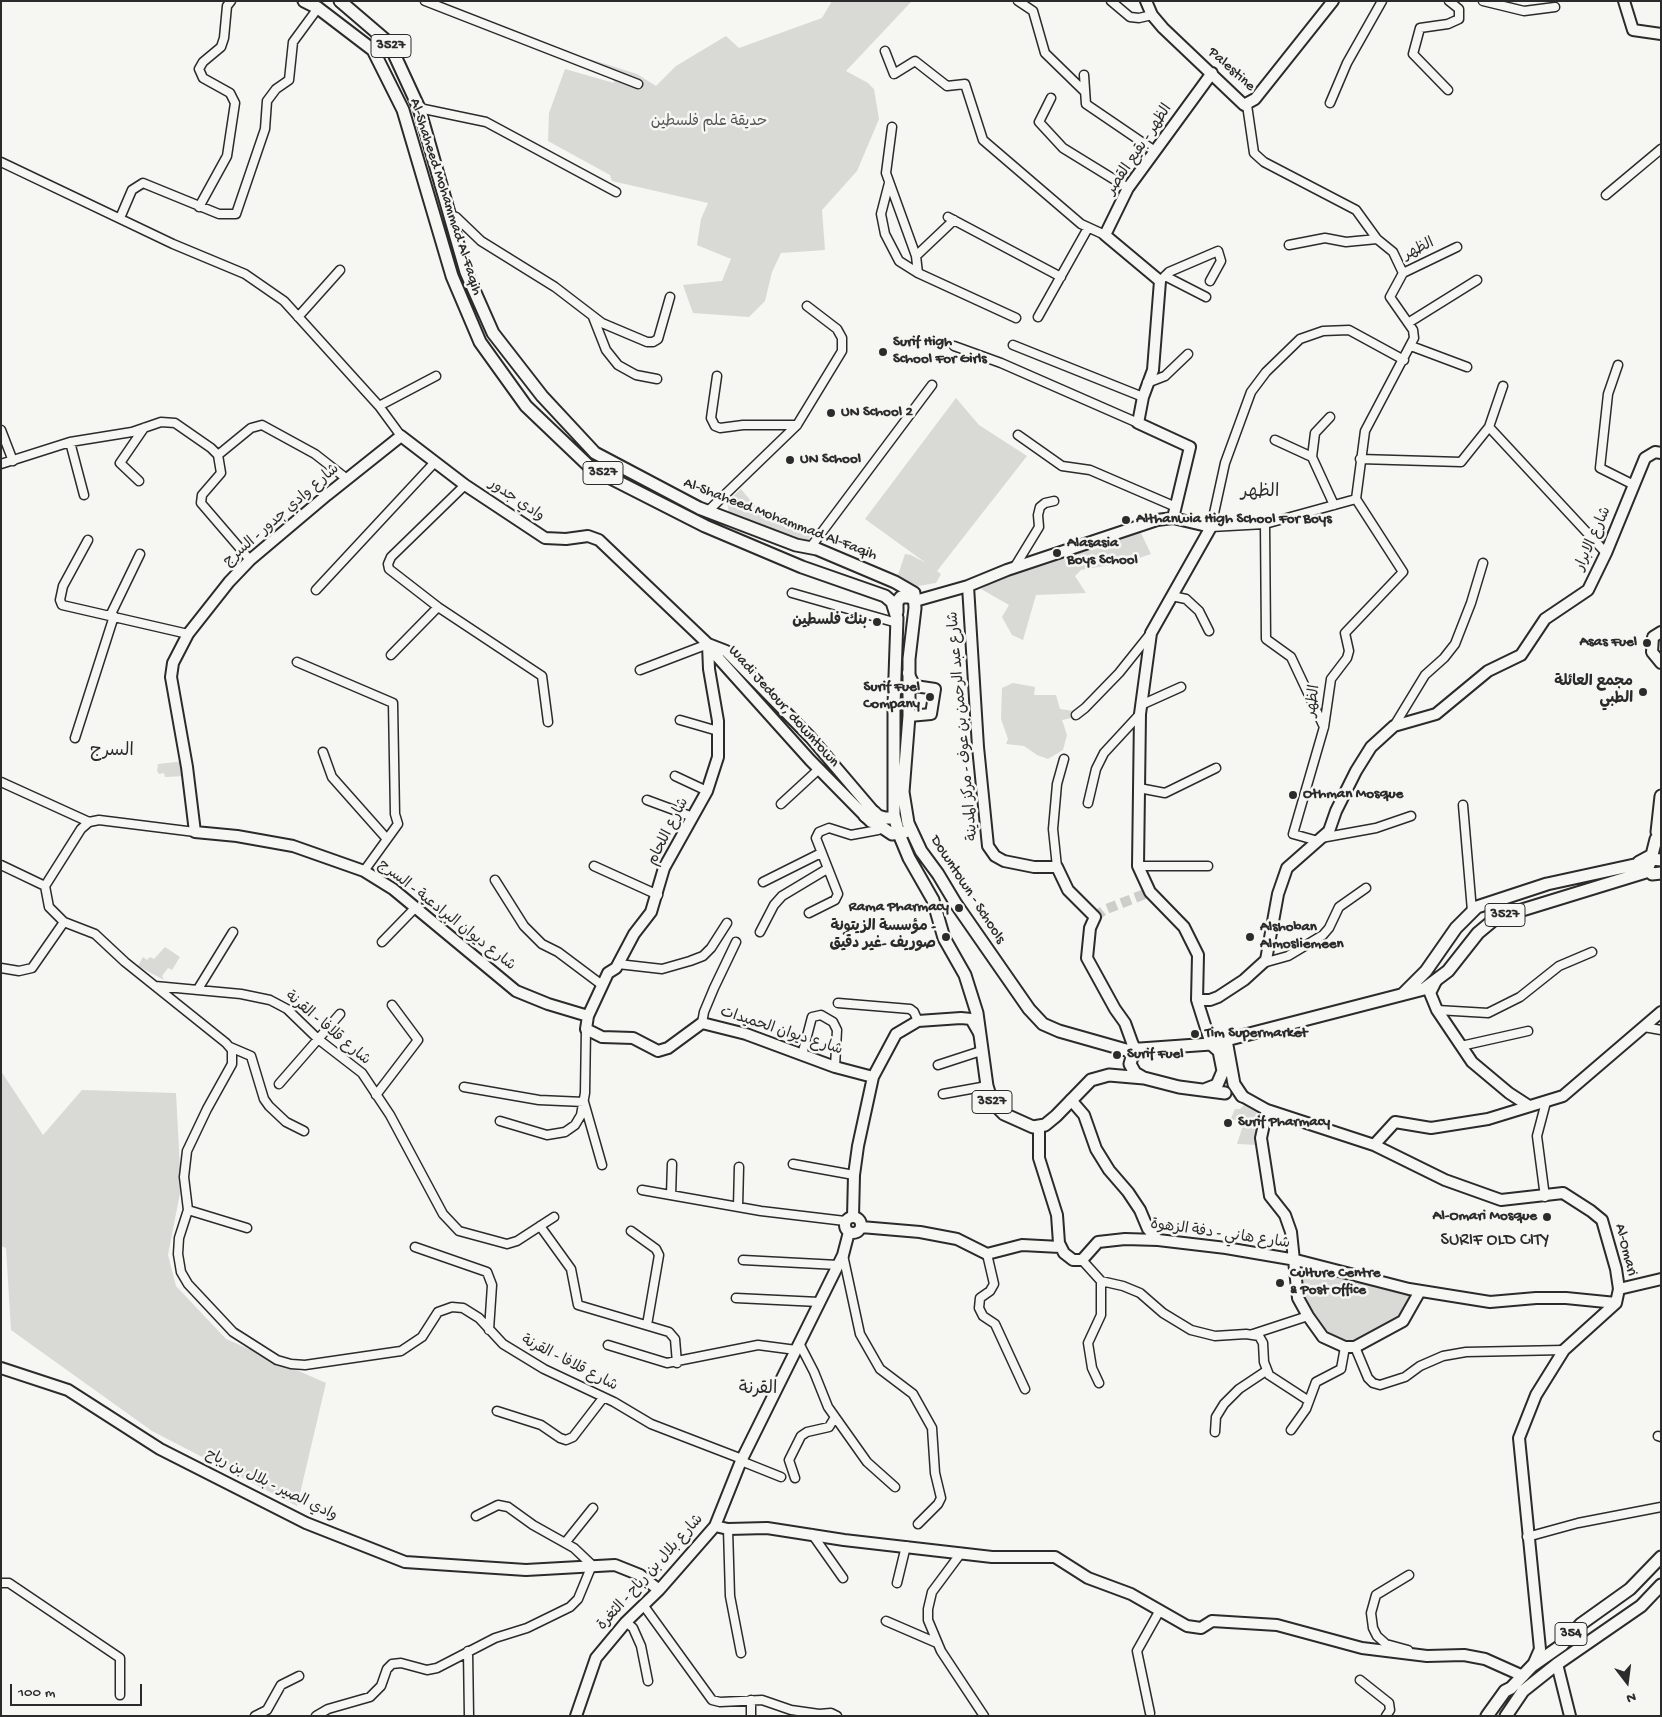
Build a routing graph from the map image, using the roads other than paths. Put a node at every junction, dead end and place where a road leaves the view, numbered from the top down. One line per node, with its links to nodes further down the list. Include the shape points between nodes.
1 (231, 1): 35 (street, via 227,6 223,43 199,69 203,78 230,93 235,103 228,156)
2 (304, 1): 13 (main road, Al-Shaheed Mohammad Al-Faqih / 3527)
3 (340, 1): 26 (main road, Al-Shaheed Mohammad Al-Faqih / 3527, via 390,43)
4 (425, 1): 20 (street)
5 (1018, 1): 22 (street, via 1033,11 1045,53)
6 (1111, 1): 15 (street, via 1130,17)
7 (1146, 1): 15 (main road, Palestine)
8 (1333, 1): 25 (main road, Palestine)
9 (1382, 1): 24 (street, via 1347,63)
10 (1449, 1): 21 (street, via 1459,9 1459,19 1420,28 1412,54)
11 (1482, 1): 14 (street, via 1524,11)
12 (1624, 1): 16 (main road, via 1632,30)
13 (319, 5): 35 (street, via 293,42 289,80 276,88 268,101 265,129 237,212 232,216); 118 (main road, Al-Shaheed Mohammad Al-Faqih / 3527, via 373,50 402,110 452,276 480,342 526,406 591,468 705,526 802,567 888,598)
14 (1555, 7)
15 (1152, 15): 18 (main road, Palestine)
16 (1661, 34)
17 (885, 51): 38 (street, via 894,74 915,61 947,86 965,84 983,140)
18 (1212, 73): 25 (main road, Palestine, via 1242,104); 29 (main road, الظهر - بقيع القصر)
19 (1084, 75): 22 (street)
20 (638, 84)
21 (1448, 90)
22 (1085, 92): 29 (street, via 1086,104)
23 (1051, 98): 32 (street, via 1040,122 1063,148)
24 (1330, 103)
25 (1247, 105): 40 (street, via 1254,154 1356,210)
26 (419, 108): 33 (street, via 486,122); 36 (main road, Al-Shaheed Mohammad Al-Faqih)
27 (892, 127): 31 (street, via 886,173)
28 (1661, 149): 34 (street)
29 (1155, 151): 32 (main road, الظهر - بقيع القصر)
30 (1, 162): 37 (street)
31 (890, 183): 43 (street); 46 (street, via 881,214 885,234 899,261)
32 (1128, 188): 39 (main road, الظهر - بقيع القصر)
33 (616, 192)
34 (1606, 195)
35 (199, 207): 37 (street, via 143,183 132,190)
36 (449, 214): 55 (street, via 481,241 556,287); 100 (main road, Al-Shaheed Mohammad Al-Faqih / 3527, via 466,272 493,333 542,396 594,453)
37 (120, 218): 54 (street, via 244,274 284,301)
38 (1088, 228): 39 (street); 47 (street)
39 (1105, 235): 48 (main road)
40 (1377, 239): 41 (street, via 1346,242 1325,238); 45 (street, via 1393,252)
41 (1288, 245)
42 (1457, 247): 45 (street, الظهر)
43 (916, 256): 46 (street); 47 (street, via 951,219)
44 (340, 270): 54 (street)
45 (1403, 273): 58 (street, الظهر, via 1390,297)
46 (918, 274): 57 (street)
47 (1061, 277): 56 (street)
48 (1162, 278): 50 (street, via 1218,251 1221,261); 52 (street); 69 (main road, via 1153,370)
49 (1476, 280): 58 (street)
50 (1210, 281)
51 (670, 297): 55 (street, via 658,339 653,342 611,328)
52 (1206, 297)
53 (807, 306): 76 (street, via 837,329 843,344)
54 (298, 317): 73 (street)
55 (593, 317): 68 (street, via 606,350 618,365 636,375)
56 (1038, 317)
57 (1016, 318)
58 (1408, 323): 61 (street, الظهر, via 1413,330)
59 (1013, 345): 72 (street)
60 (954, 346): 75 (street)
61 (1411, 346): 63 (street); 65 (street)
62 (1188, 354): 69 (street, via 1165,376)
63 (1404, 360): 87 (street, via 1365,431); 103 (street, via 1349,330 1323,331 1300,339 1266,372 1251,392 1225,463)
64 (1618, 365): 94 (street, via 1608,394 1600,468)
65 (1466, 367)
66 (436, 376): 73 (street)
67 (717, 376): 76 (street, via 712,417 716,426)
68 (657, 380)
69 (1148, 383): 72 (main road)
70 (932, 385): 105 (street)
71 (1503, 386): 77 (street)
72 (1143, 397): 75 (main road)
73 (379, 406): 81 (street)
74 (1330, 417): 86 (street, via 1315,433)
75 (1138, 423): 99 (main road, via 1190,448)
76 (797, 425): 100 (street)
77 (1489, 427): 87 (street, via 1461,462); 106 (street)
78 (144, 428): 83 (street); 85 (street, via 165,422 175,423); 92 (street, via 120,463)
79 (1, 430): 88 (street)
80 (1018, 435): 99 (street, via 1062,466 1090,470)
81 (401, 436): 89 (main road, وادي جدور); 91 (main road, شارع وادي جدور - السرج)
82 (1275, 440): 86 (street)
83 (70, 442): 88 (street); 95 (street)
84 (1661, 453): 94 (main road, شارع الابرار, via 1655,452 1645,458)
85 (218, 456): 91 (street, via 251,428 262,425 315,454); 108 (street, via 221,473 202,495 201,503)
86 (1312, 457): 98 (street)
87 (1360, 459): 96 (street)
88 (12, 461): 90 (street)
89 (435, 462): 93 (main road, وادي جدور); 112 (street)
90 (1, 464)
91 (347, 479): 108 (main road, شارع وادي جدور - السرج)
92 (139, 481)
93 (465, 485): 116 (street, via 388,562 391,573); 124 (main road, وادي جدور, via 545,538 588,536 600,540)
94 (1634, 485): 106 (main road, شارع الابرار)
95 (84, 495)
96 (1356, 499): 98 (street); 138 (street, الظهر, via 1402,572 1345,633 1349,651 1331,679)
97 (1054, 501): 110 (street, via 1040,507 1039,527)
98 (1334, 505): 102 (street)
99 (1176, 507): 101 (main road)
100 (708, 511): 105 (main road, Al-Shaheed Mohammad Al-Faqih / 3527)
101 (1173, 518): 103 (main road); 110 (main road, via 1157,520)
102 (1265, 524): 103 (street); 138 (street, الظهر, via 1266,639 1291,657)
103 (1211, 527): 114 (main road)
104 (88, 540): 117 (street, via 63,586 60,603)
105 (810, 548): 115 (main road, Al-Shaheed Mohammad Al-Faqih / 3527, via 904,586 914,592)
106 (1606, 553): 137 (main road, شارع الابرار, via 1588,590 1545,619 1521,655 1488,672 1436,714)
107 (140, 554): 117 (street)
108 (250, 560): 121 (main road, شارع وادي جدور - السرج)
109 (1483, 562): 137 (street, via 1455,644 1425,676)
110 (1014, 568): 111 (main road)
111 (968, 586): 115 (main road); 173 (main road, شارع عبد الرحمن بن عوف - مركز المدينة, via 988,846 995,856 1004,861 1034,867)
112 (316, 590)
113 (792, 593): 118 (street)
114 (1172, 596): 119 (street, via 1186,599 1199,611); 122 (main road)
115 (915, 601): 118 (main road, 3527, via 907,596 898,599); 129 (main road, Downtown - Schools / 3527)
116 (438, 607): 125 (street); 136 (street, via 542,676)
117 (112, 616): 121 (street); 140 (street)
118 (897, 620): 131 (main road, 3527)
119 (1209, 631)
120 (1661, 632): 127 (main road, via 1653,637 1652,652)
121 (188, 634): 160 (main road, شارع وادي جدور - السرج, via 173,663 171,677 188,767)
122 (1151, 634): 132 (main road); 133 (street, via 1119,673)
123 (1661, 638): 127 (main road, via 1657,648)
124 (708, 644): 128 (street); 139 (main road, شارع اللحام); 144 (main road, Wadi Jedour, downtown); 154 (main road, Wadi Jedour, downtown, via 726,651 811,738)
125 (391, 655)
126 (296, 662): 163 (street, via 393,703 395,814 398,824)
127 (1661, 662)
128 (640, 670)
129 (908, 673): 134 (main road, Downtown - Schools / 3527); 134 (main road, via 915,686 933,689 932,712 928,716)
130 (1181, 688): 132 (street)
131 (894, 705): 134 (main road, via 900,715); 158 (main road, 3527)
132 (1141, 710): 147 (main road); 151 (street, via 1104,753 1096,769)
133 (1076, 715)
134 (909, 716): 158 (main road, Downtown - Schools / 3527)
135 (680, 720): 139 (street)
136 (548, 722)
137 (1394, 726): 164 (main road, via 1371,747 1340,803 1329,831)
138 (1324, 727): 164 (street, via 1293,834)
139 (718, 731): 148 (main road, شارع اللحام, via 718,757)
140 (75, 738)
141 (323, 752): 163 (street, via 332,777)
142 (1064, 759): 173 (street, via 1057,784 1053,829)
143 (1216, 768): 147 (street, via 1166,793)
144 (819, 769): 152 (street); 154 (main road, Wadi Jedour, downtown)
145 (675, 776): 148 (street)
146 (1, 782): 157 (street)
147 (1139, 788): 170 (main road)
148 (706, 791): 156 (main road, شارع اللحام)
149 (1661, 796): 162 (main road)
150 (647, 800): 156 (street)
151 (1088, 803)
152 (781, 804)
153 (1463, 805): 185 (street)
154 (873, 815): 158 (main road); 159 (main road, Wadi Jedour, downtown); 161 (main road, via 889,833)
155 (1411, 816): 164 (street, via 1376,828)
156 (693, 817): 183 (main road, شارع اللحام, via 664,868)
157 (89, 822): 160 (street, via 99,820); 181 (street)
158 (902, 822): 161 (main road); 166 (main road, Downtown - Schools / 3527)
159 (878, 830): 165 (street, via 851,834 823,829 816,838); 167 (main road, 3527)
160 (195, 832): 176 (main road, شارع ديوان البرادعية - السرج, via 293,846)
161 (898, 834): 167 (main road, 3527)
162 (1659, 839): 172 (main road); 175 (main road, 3527, via 1647,859)
163 (387, 840): 176 (street)
164 (1319, 840): 194 (main road, via 1286,872 1278,894 1268,954)
165 (821, 853): 174 (street); 180 (street)
166 (929, 861): 167 (main road, via 917,858); 224 (main road, Downtown - Schools / 3527, via 1018,993 1043,1024 1094,1042)
167 (911, 863): 203 (main road, 3527, via 932,900 944,938 965,975)
168 (1, 865): 181 (street)
169 (594, 866): 183 (street)
170 (1138, 866): 171 (street); 202 (main road, via 1150,892 1184,927 1198,955)
171 (1208, 866)
172 (1657, 866): 175 (main road, 3527); 177 (main road, 3527)
173 (1058, 867): 224 (main road, via 1068,890 1095,917 1090,928 1088,958)
174 (827, 869): 186 (street, via 838,897); 190 (street, via 782,896)
175 (1611, 869): 185 (main road, 3527, via 1518,893)
176 (364, 871): 184 (main road, شارع ديوان البرادعية - السرج)
177 (1632, 877): 179 (main road); 197 (main road, 3527, via 1496,918 1483,927)
178 (496, 880): 198 (street, via 524,926 542,944)
179 (1661, 881)
180 (763, 882)
181 (45, 886): 187 (street, via 50,907)
182 (1366, 888): 194 (street, via 1339,907 1323,935 1288,956)
183 (658, 895): 195 (main road, شارع اللحام)
184 (415, 908): 191 (street); 209 (main road, شارع ديوان البرادعية - السرج, via 516,991)
185 (1472, 910): 201 (main road, 3527, via 1426,971)
186 (809, 914)
187 (64, 922): 196 (street, via 32,968 19,971); 199 (street, via 95,934)
188 (727, 923): 195 (street, via 711,948 703,956 690,961 662,969)
189 (233, 932): 200 (street)
190 (760, 932)
191 (382, 942)
192 (736, 942): 212 (street)
193 (1592, 952): 206 (street, via 1559,966 1520,997 1488,1013)
194 (1263, 963): 202 (main road, via 1218,997)
195 (618, 964): 198 (main road, شارع اللحام)
196 (1, 968)
197 (1436, 981): 201 (main road, 3527, via 1424,989); 206 (main road, via 1430,990)
198 (602, 985): 209 (main road, شارع اللحام)
199 (156, 986): 200 (street, شارع قلافا - القرنة); 222 (street)
200 (198, 989): 218 (street, شارع قلافا - القرنة, via 270,1000 287,1009)
201 (1403, 994): 219 (main road, 3527)
202 (1197, 1000): 220 (main road)
203 (973, 1002): 210 (main road); 217 (main road, 3527)
204 (838, 1003): 211 (street, via 910,1009)
205 (392, 1005): 235 (street, via 418,1040)
206 (1437, 1010): 221 (main road)
207 (1661, 1012): 213 (main road)
208 (340, 1014): 218 (street)
209 (588, 1016): 214 (main road)
210 (961, 1018): 211 (main road); 217 (main road, via 971,1019)
211 (918, 1021): 228 (main road, via 896,1034)
212 (702, 1023): 214 (main road, شارع ديوان الحميدات, via 658,1051 633,1038 602,1037); 225 (main road, شارع ديوان الحميدات, via 746,1034)
213 (1644, 1027): 215 (street); 239 (main road, via 1563,1096)
214 (586, 1029): 238 (street)
215 (1661, 1030)
216 (1528, 1031): 221 (street)
217 (979, 1034): 223 (main road, 3527)
218 (318, 1039): 230 (street); 235 (street, شارع قلافا - القرنة, via 362,1073)
219 (1226, 1040): 220 (main road, 3527); 234 (main road)
220 (1211, 1044): 224 (main road, 3527); 233 (main road, via 1219,1051 1222,1074 1216,1086)
221 (1461, 1046): 240 (main road, via 1472,1062)
222 (230, 1047): 244 (street, via 251,1056 264,1099 286,1122); 255 (street, شارع قلافا - القرنة, via 232,1064 187,1151 184,1176)
223 (981, 1051): 226 (street); 231 (main road, 3527)
224 (1138, 1051): 229 (main road, via 1130,1064 1135,1073)
225 (802, 1055): 227 (main road, شارع ديوان الحميدات); 227 (street, via 812,1017 821,1015 833,1022 837,1030)
226 (938, 1065)
227 (835, 1067): 228 (main road, شارع ديوان الحميدات)
228 (873, 1077): 250 (main road)
229 (1144, 1078): 233 (main road); 237 (main road, via 1109,1075 1091,1080)
230 (279, 1084)
231 (986, 1086): 236 (street); 243 (main road, 3527, via 989,1098 1004,1114 1033,1127)
232 (464, 1087): 238 (street, via 539,1100)
233 (1204, 1090): 234 (main road)
234 (1235, 1093): 241 (main road, Al-Omari)
235 (376, 1094): 258 (street, شارع قلافا - القرنة, via 443,1214 454,1227 507,1244)
236 (943, 1094)
237 (1071, 1100): 243 (main road, via 1056,1116); 263 (main road, via 1084,1115 1096,1149 1109,1170 1128,1192 1150,1233)
238 (584, 1102): 242 (street, via 575,1125 559,1134 541,1134); 248 (street)
239 (1546, 1102): 240 (main road); 253 (street, via 1538,1136)
240 (1529, 1106): 245 (main road, via 1488,1118 1431,1128 1395,1122)
241 (1267, 1110): 245 (main road, Al-Omari); 270 (main road, via 1261,1138 1270,1196 1285,1215)
242 (500, 1121)
243 (1039, 1126): 265 (main road, via 1039,1158 1057,1215)
244 (304, 1131)
245 (1374, 1145): 253 (main road, Al-Omari, via 1445,1180 1501,1200)
246 (672, 1164): 252 (street)
247 (794, 1164): 250 (street)
248 (602, 1165)
249 (739, 1167): 254 (street)
250 (854, 1175): 257 (main road)
251 (642, 1190): 252 (street)
252 (671, 1195): 254 (street)
253 (1545, 1196): 273 (main road, Al-Omari, via 1563,1193 1602,1220)
254 (738, 1207): 257 (street)
255 (188, 1210): 260 (street); 280 (street, شارع قلافا - القرنة, via 178,1246 179,1266 184,1278 233,1332 284,1362 305,1365 401,1351 418,1341 434,1315 446,1308 471,1311)
256 (554, 1217): 258 (street, شارع قلافا - القرنة)
257 (849, 1219): 259 (main road, via 858,1219); 262 (main road, via 845,1229)
258 (540, 1226): 279 (street, via 571,1269 579,1306)
259 (861, 1227): 262 (main road, via 856,1232); 266 (main road, via 957,1239)
260 (247, 1228)
261 (631, 1231): 279 (street, via 656,1249 659,1255)
262 (849, 1232): 268 (main road, شارع بلال بن رباح - الثغرة)
263 (1158, 1240): 269 (main road, شارع هاني - دفة الزهوة, via 1098,1242); 270 (main road, شارع هاني - دفة الزهوة)
264 (415, 1247): 280 (street, via 487,1272 492,1285)
265 (1060, 1247): 266 (main road, via 1022,1245); 269 (main road, via 1067,1257)
266 (987, 1254): 290 (street, via 994,1284 992,1290 980,1298 978,1307 983,1316 996,1324)
267 (743, 1260): 268 (street)
268 (840, 1260): 276 (main road, شارع بلال بن رباح - الثغرة); 304 (street, via 860,1334 880,1369 913,1394 932,1428 935,1474 941,1498)
269 (1082, 1260): 272 (street)
270 (1296, 1260): 274 (main road, شارع هاني - دفة الزهوة); 278 (main road, via 1294,1272 1298,1298)
271 (1661, 1278): 273 (main road)
272 (1102, 1281): 281 (street, via 1140,1293 1191,1330 1215,1336); 289 (street, via 1101,1315 1088,1343)
273 (1619, 1289): 277 (main road, Al-Omari)
274 (1420, 1291): 277 (main road, شارع هاني - دفة الزهوة, via 1490,1302 1559,1298); 284 (main road, via 1403,1321)
275 (736, 1298): 276 (street)
276 (819, 1302): 283 (main road, شارع بلال بن رباح - الثغرة)
277 (1616, 1303): 285 (main road)
278 (1308, 1316): 281 (street); 284 (main road, via 1323,1337)
279 (646, 1325): 286 (street, via 672,1334)
280 (489, 1330): 291 (street, شارع قلافا - القرنة, via 510,1349)
281 (1253, 1334): 288 (street, via 1263,1342)
282 (608, 1345): 286 (street, via 667,1363)
283 (798, 1346): 286 (street, via 758,1345); 294 (street); 297 (main road, شارع بلال بن رباح - الثغرة)
284 (1350, 1347): 285 (street, via 1368,1378 1380,1384 1405,1377 1443,1356 1466,1352); 292 (street, via 1342,1369 1316,1382)
285 (1564, 1350): 308 (main road, via 1536,1395 1519,1438)
286 (677, 1363)
287 (1, 1368): 313 (main road, وادي الصير - بلال بن رباح, via 68,1390 160,1449 306,1522 405,1562 526,1570)
288 (1266, 1371): 292 (street, via 1273,1379); 296 (street, via 1239,1389 1224,1404 1216,1417)
289 (1098, 1383)
290 (1024, 1390)
291 (603, 1398): 293 (street, via 573,1437 566,1440 541,1425); 297 (street, شارع قلافا - القرنة, via 651,1424)
292 (1309, 1401): 295 (street)
293 (497, 1411)
294 (835, 1417): 299 (street, via 828,1428 801,1436 789,1460); 300 (street, via 866,1462)
295 (1291, 1430)
296 (1215, 1432)
297 (741, 1460): 298 (street, شارع قلافا - القرنة); 305 (main road, شارع بلال بن رباح - الثغرة)
298 (781, 1477)
299 (795, 1478)
300 (895, 1487)
301 (1661, 1507): 308 (street, via 1578,1523)
302 (593, 1508): 309 (street)
303 (476, 1516): 309 (street, via 498,1505 508,1507)
304 (918, 1524)
305 (715, 1526): 306 (main road); 319 (main road, شارع بلال بن رباح - الثغرة)
306 (728, 1529): 307 (main road, via 767,1528); 329 (street, via 730,1596)
307 (812, 1534): 310 (main road); 315 (street)
308 (1527, 1537): 324 (main road)
309 (565, 1543): 313 (street)
310 (906, 1546): 311 (main road); 317 (street)
311 (960, 1553): 321 (main road, via 992,1557 1055,1557 1088,1578 1131,1594); 325 (street, via 934,1588 929,1602 928,1620)
312 (1661, 1557): 326 (main road, 354, via 1630,1589 1581,1624)
313 (592, 1565): 319 (main road, وادي الصير - بلال بن رباح, via 627,1568); 327 (street, via 580,1594 570,1607)
314 (1409, 1575): 330 (street, via 1376,1595 1372,1626 1386,1644)
315 (843, 1578)
316 (1, 1583): 338 (street, via 9,1583 120,1658)
317 (897, 1583)
318 (1661, 1585): 328 (main road, 354, via 1641,1606)
319 (659, 1590): 320 (main road, شارع بلال بن رباح - الثغرة)
320 (644, 1606): 323 (main road, شارع بلال بن رباح - الثغرة); 339 (street, via 709,1699 720,1702)
321 (1160, 1610): 330 (main road, via 1187,1626 1201,1628 1212,1621 1277,1626 1362,1648); 340 (street, via 1137,1651)
322 (886, 1621): 325 (street)
323 (626, 1622): 336 (street, via 633,1628 641,1646); 344 (main road, شارع بلال بن رباح - الثغرة, via 596,1658)
324 (1538, 1641): 326 (main road, via 1546,1648); 332 (main road, via 1540,1654)
325 (937, 1643): 347 (street)
326 (1562, 1645): 328 (main road, via 1564,1654); 331 (main road, via 1555,1654); 332 (main road, 354)
327 (468, 1651): 342 (street, via 432,1670 392,1664 373,1695); 343 (street)
328 (1577, 1651): 331 (main road, 354)
329 (741, 1653)
330 (1426, 1656): 334 (main road, via 1484,1659)
331 (1557, 1664): 337 (main road, via 1545,1662); 350 (main road, 354, via 1523,1691); 351 (main road)
332 (1532, 1666): 334 (main road, 354)
333 (299, 1676): 341 (street, via 281,1685 267,1710)
334 (1522, 1676): 337 (main road, 354)
335 (1360, 1680): 348 (street, via 1389,1703 1390,1710)
336 (648, 1681)
337 (1511, 1688): 349 (main road, 354, via 1505,1691)
338 (120, 1695)
339 (750, 1700): 345 (street); 346 (street)
340 (1150, 1713)
341 (255, 1716)
342 (316, 1716)
343 (470, 1716)
344 (576, 1716)
345 (751, 1716)
346 (837, 1716)
347 (984, 1716)
348 (1386, 1716)
349 (1487, 1716)
350 (1506, 1716)
351 (1570, 1716)

